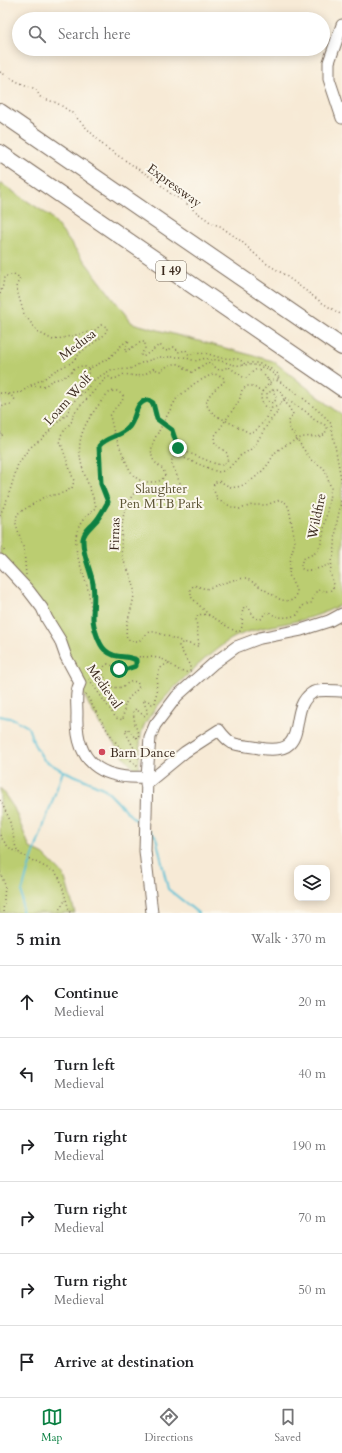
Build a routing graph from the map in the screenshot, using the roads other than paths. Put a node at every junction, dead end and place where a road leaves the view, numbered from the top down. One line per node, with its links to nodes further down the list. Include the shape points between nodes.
1 (342, 25): 3 (street, via 329,62 328,79)
2 (0, 112): 5 (highway, I 49)
3 (342, 118)
4 (0, 153): 6 (highway, I 49)
5 (342, 347)
6 (342, 388)
7 (0, 560): 10 (street, via 42,608 60,640 66,657 84,680 78,691 77,729 87,757 99,769 109,773)
8 (342, 614): 10 (street, via 301,630 260,638 236,647 214,663 177,696 155,725 150,736)
9 (342, 691): 10 (street, via 313,692 303,701 294,738 283,748 271,750 232,742 219,730)
10 (147, 779): 11 (street, via 145,851)
11 (152, 913)

